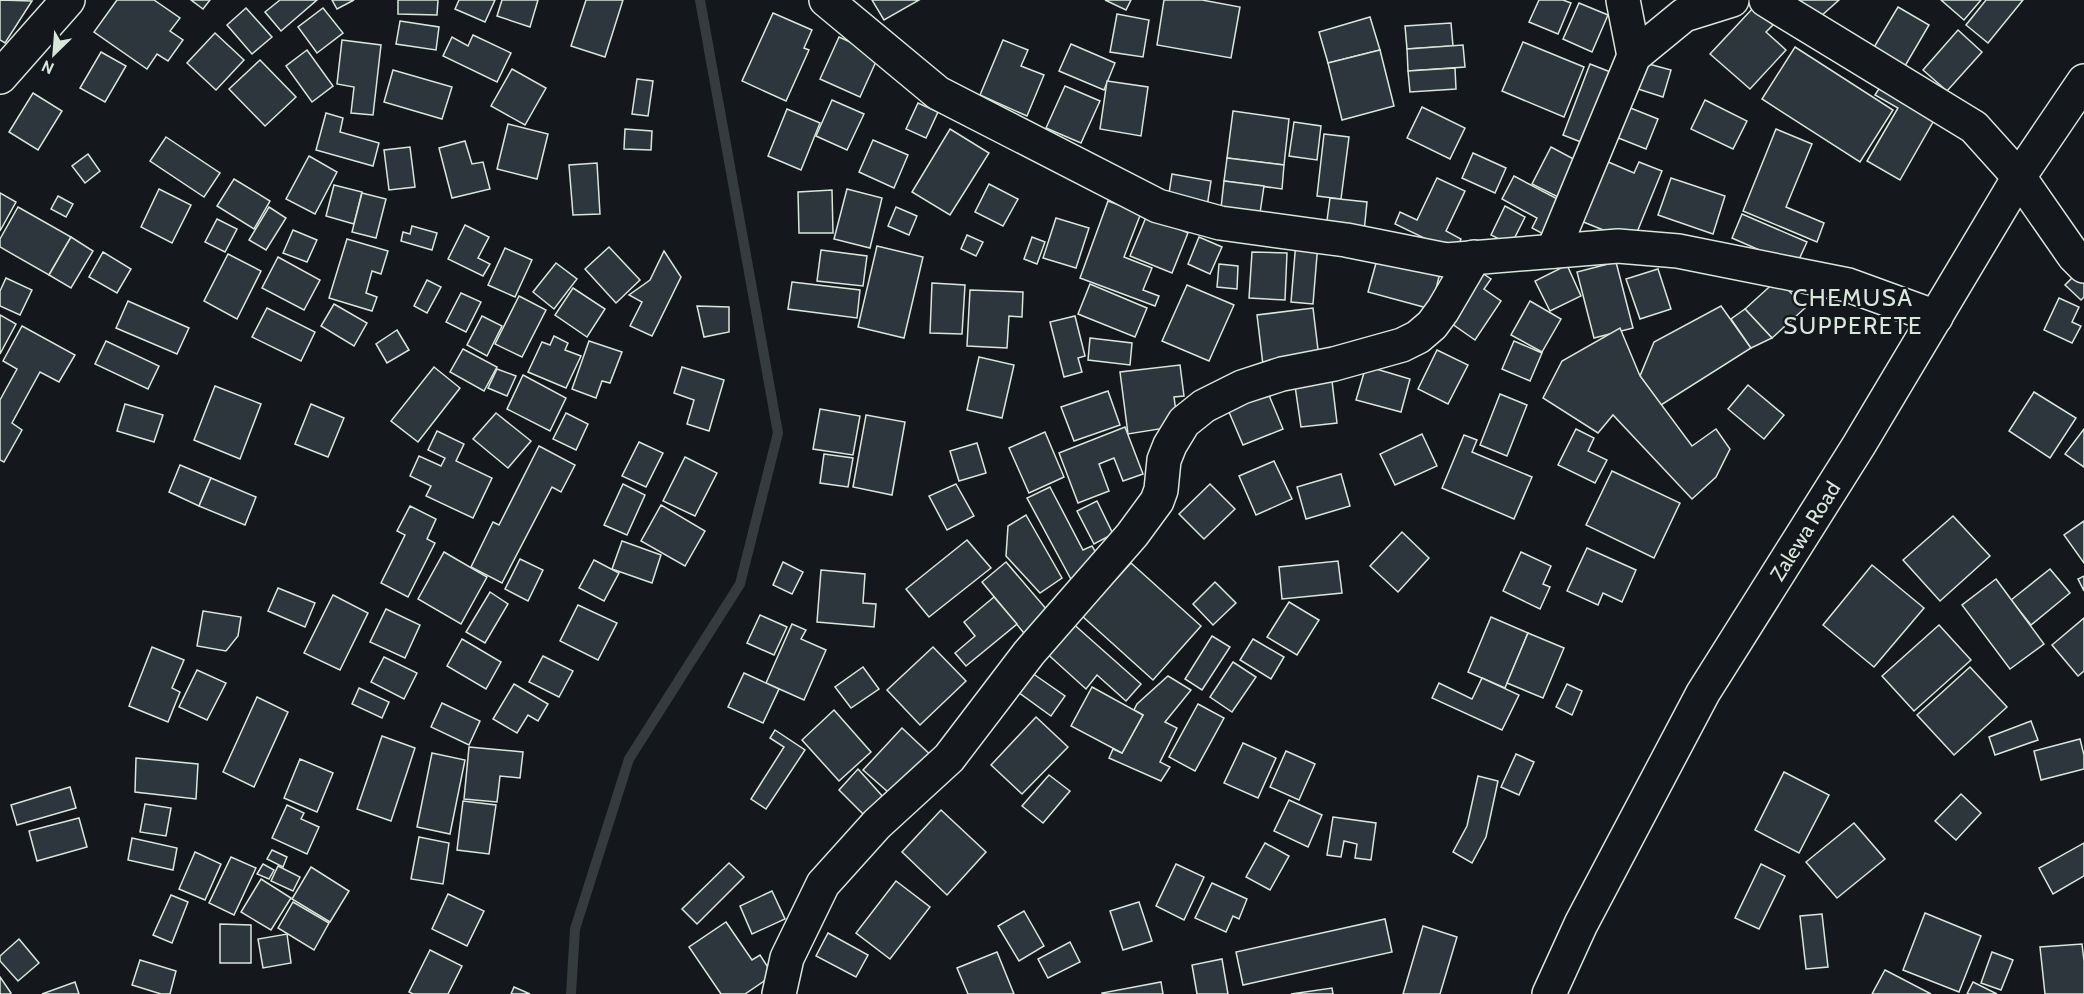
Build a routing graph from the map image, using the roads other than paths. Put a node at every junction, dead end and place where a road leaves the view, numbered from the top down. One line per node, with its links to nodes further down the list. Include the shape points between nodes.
1 (68, 0): 7 (main road)
2 (826, 0): 11 (main road, via 938,93 1158,206 1259,230 1346,240 1446,260)
3 (1623, 0): 6 (main road)
4 (1732, 0): 6 (main road, via 1684,15)
5 (1766, 0): 9 (main road, via 1974,127)
6 (1634, 56): 10 (main road)
7 (0, 76)
8 (2084, 81): 9 (main road, Zalewa Road)
9 (2019, 177): 12 (main road); 13 (main road, Zalewa Road)
10 (1553, 251): 11 (main road); 13 (main road, via 1618,246 1678,250 1848,285)
11 (1474, 257): 14 (main road, via 1443,310 1418,338 1242,387 1204,406 1184,423 1164,460 1157,501 1132,535 1029,652 949,758 877,824 823,884 787,958)
12 (2084, 266)
13 (1936, 317): 15 (main road, Zalewa Road, via 1703,693 1581,924)
14 (779, 994)
15 (1549, 994)

